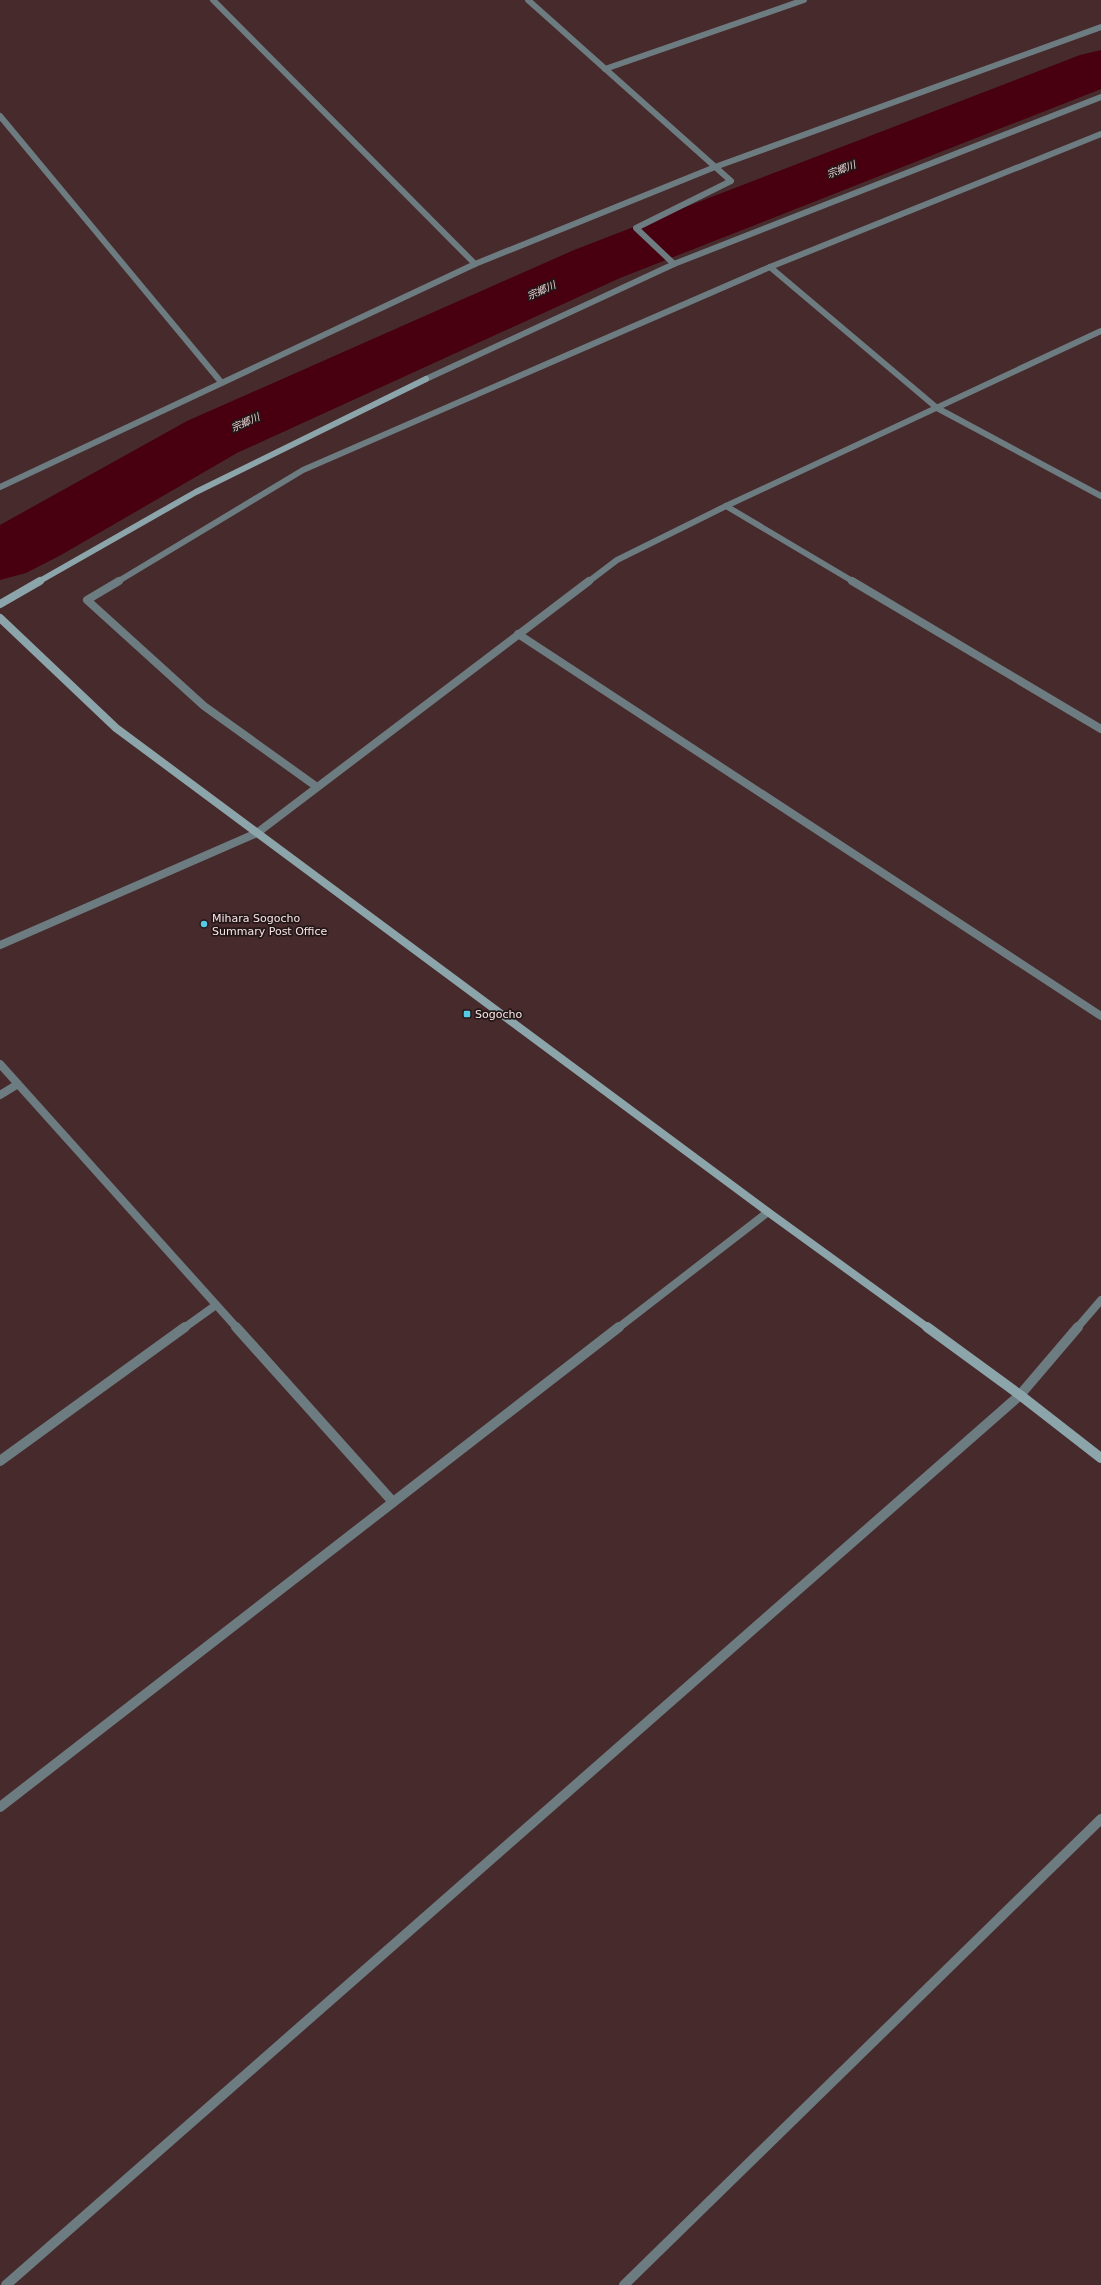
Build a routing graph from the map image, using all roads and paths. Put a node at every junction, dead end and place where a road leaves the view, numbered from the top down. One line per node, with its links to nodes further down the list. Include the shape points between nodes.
1 (213, 0): 10 (street)
2 (528, 0): 5 (street)
3 (804, 0): 5 (street)
4 (1101, 27): 9 (street)
5 (605, 69): 9 (street)
6 (1101, 97): 11 (street)
7 (0, 116): 14 (street)
8 (1101, 134): 12 (street)
9 (715, 167): 10 (street); 11 (street, via 731,180 636,228)
10 (475, 264): 14 (street)
11 (674, 264): 19 (street, via 426,379 196,492)
12 (770, 267): 15 (street); 23 (street, via 303,470 87,600 204,706)
13 (1101, 331): 15 (street)
14 (221, 382): 16 (street)
15 (937, 408): 17 (street); 18 (street)
16 (0, 488)
17 (1101, 496)
18 (726, 506): 21 (street, via 617,560); 22 (street)
19 (0, 604)
20 (0, 618): 24 (street, via 116,728)
21 (518, 634): 23 (street); 26 (street)
22 (1101, 729)
23 (317, 787): 24 (street)
24 (257, 833): 25 (street); 30 (street)
25 (0, 945)
26 (1101, 1016)
27 (0, 1064): 28 (street)
28 (18, 1084): 29 (street); 32 (street)
29 (0, 1095)
30 (768, 1212): 33 (street); 36 (street)
31 (1101, 1300): 33 (street)
32 (216, 1305): 35 (street); 36 (street)
33 (1020, 1395): 34 (street); 39 (street)
34 (1101, 1458)
35 (0, 1461)
36 (393, 1502): 37 (street)
37 (0, 1807)
38 (1100, 1823): 40 (street)
39 (6, 2285)
40 (624, 2285)

